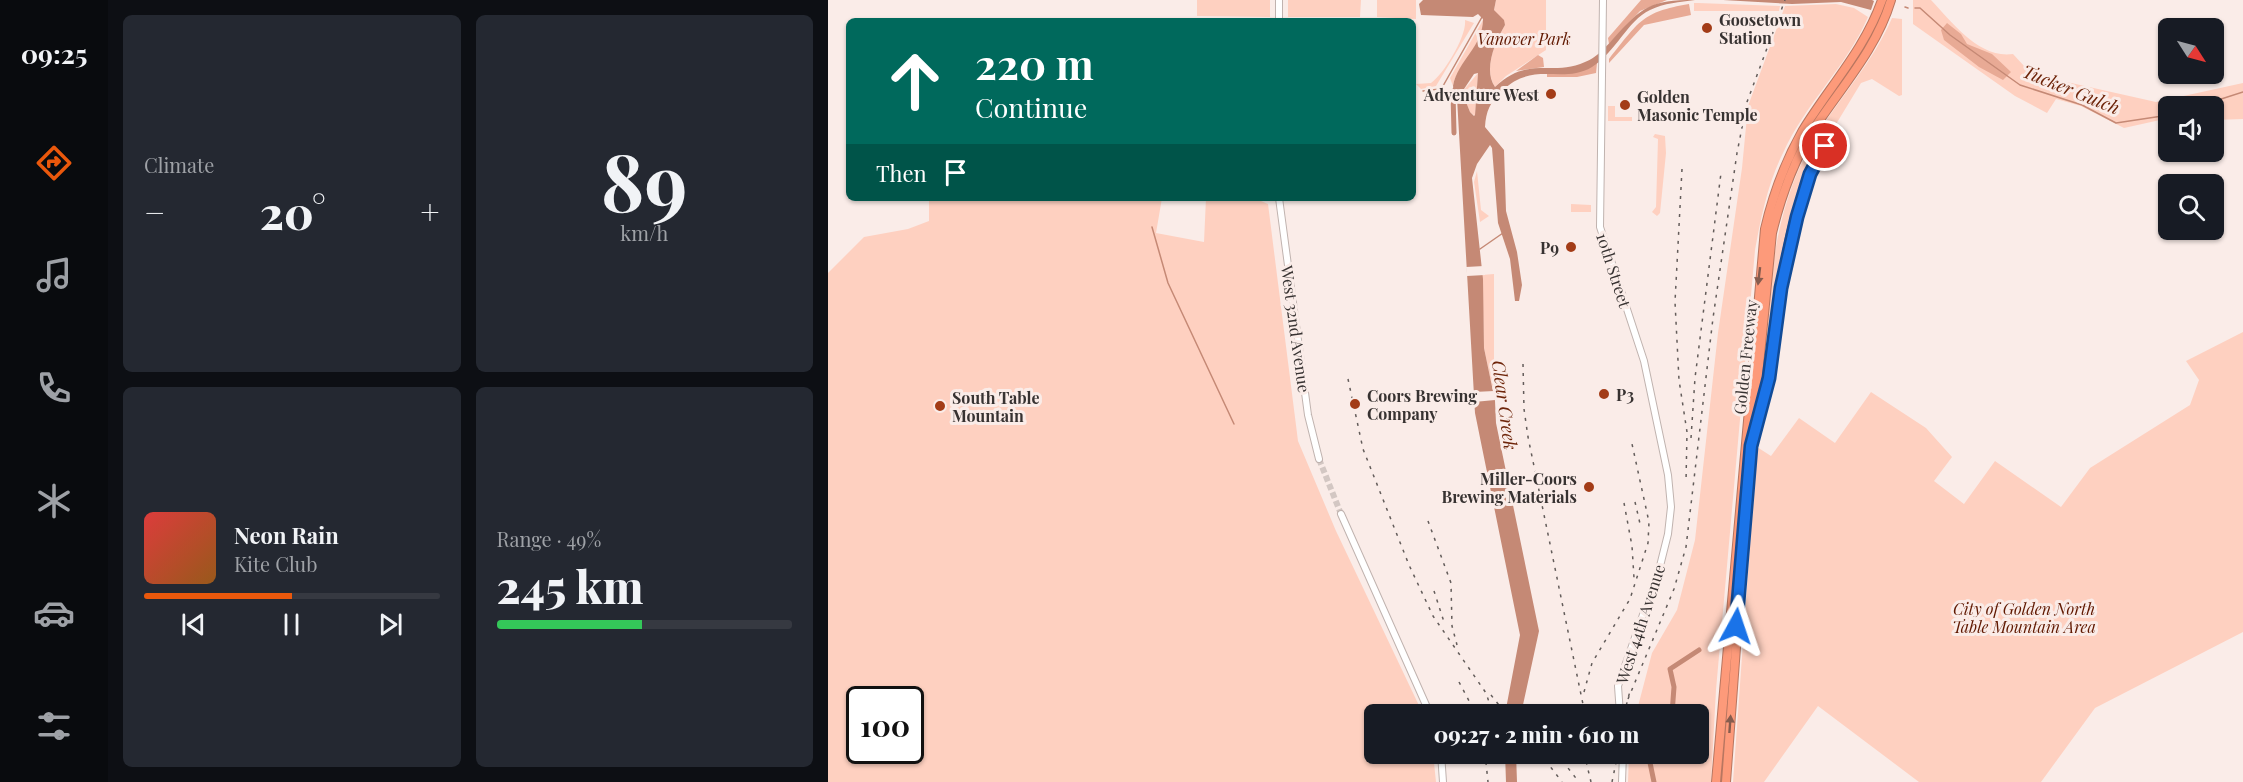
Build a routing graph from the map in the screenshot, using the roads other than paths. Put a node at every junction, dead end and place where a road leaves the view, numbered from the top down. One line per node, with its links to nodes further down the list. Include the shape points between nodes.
1 (1279, 0): 5 (street)
2 (1603, 0): 12 (street, 10th Street, via 1600,227 1649,380 1671,494)
3 (1882, 0): 6 (highway, Golden Freeway)
4 (1891, 0): 6 (highway, Golden Freeway)
5 (1279, 18)
6 (1872, 36): 9 (highway, Golden Freeway, via 1813,131 1780,201 1772,233); 19 (highway, Golden Freeway, one-way to 19, via 1792,151 1771,202 1765,229)
7 (1825, 146): 9 (highway, via 1810,174 1794,227 1769,378)
8 (1279, 201): 10 (street, West 32nd Avenue, via 1308,415)
9 (1751, 446): 20 (highway, Golden Freeway, one-way to 9)
10 (1319, 459)
11 (1341, 514): 13 (street)
12 (1668, 534): 14 (street, West 44th Avenue, via 1623,669)
13 (1426, 704)
14 (1619, 704)
15 (1441, 764): 17 (street)
16 (1623, 764): 18 (street)
17 (1443, 782)
18 (1622, 782)
19 (1716, 782)
20 (1726, 782)

